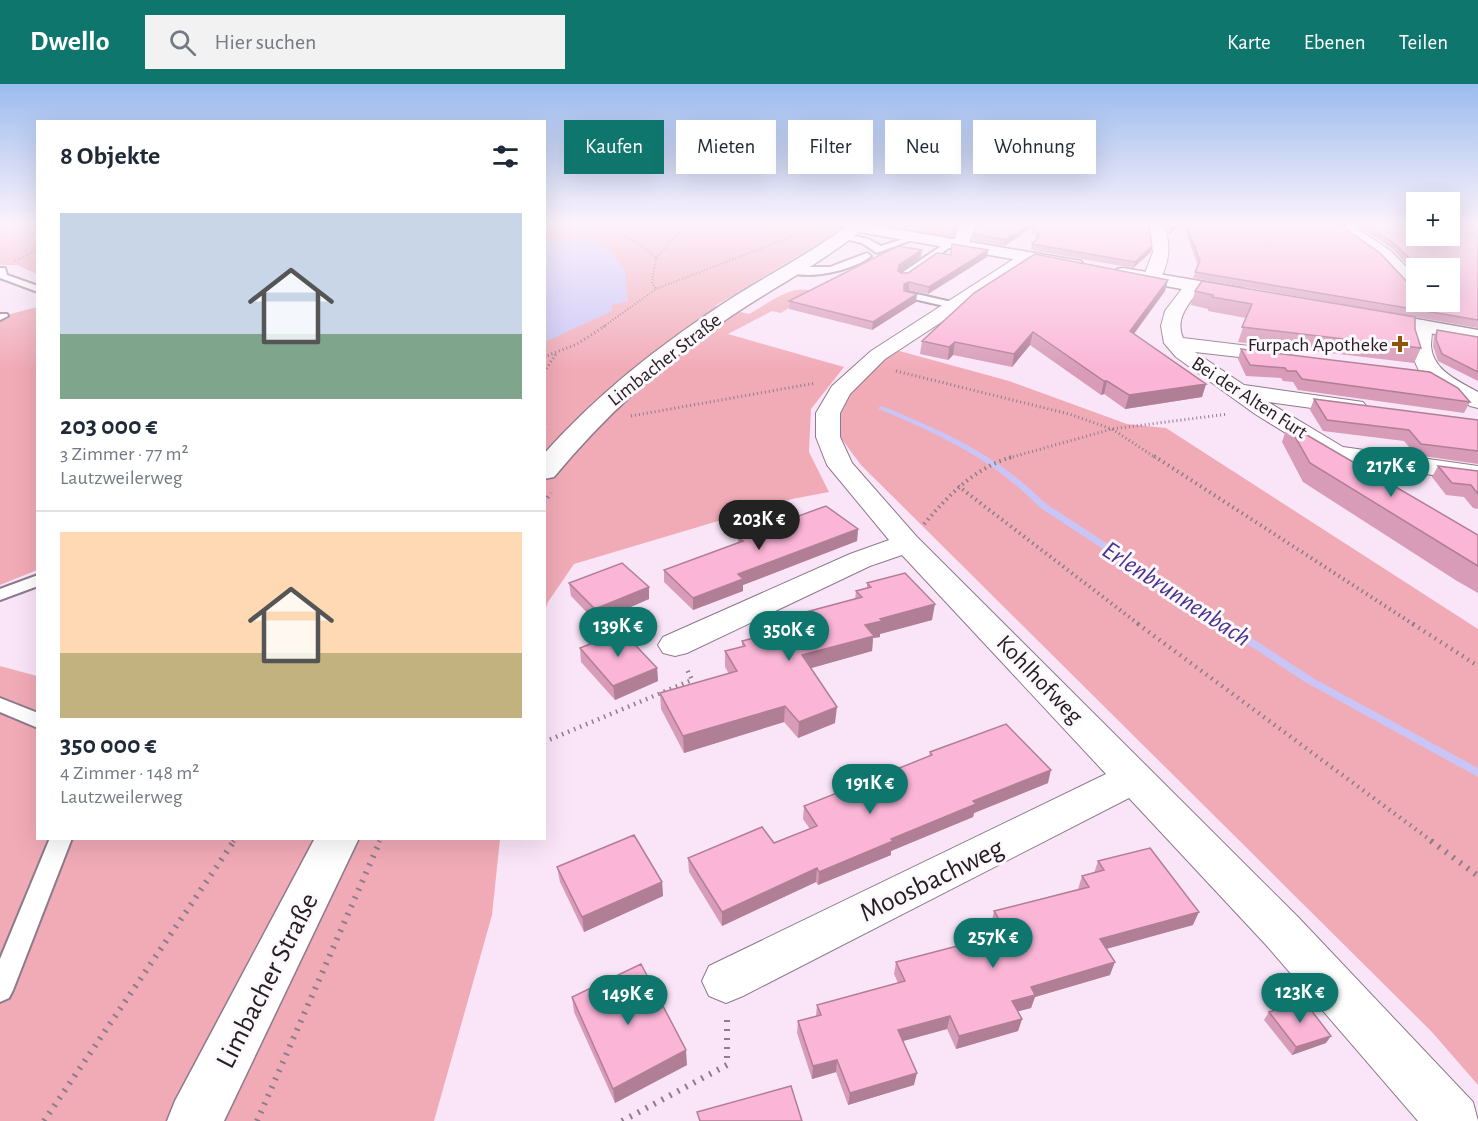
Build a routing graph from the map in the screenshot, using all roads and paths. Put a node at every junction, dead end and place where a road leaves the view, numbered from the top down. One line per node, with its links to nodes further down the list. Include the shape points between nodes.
1 (2, 273): 12 (lane)
2 (653, 273): 13 (path)
3 (696, 273): 13 (path)
4 (785, 273): 32 (main road, Limbacher Straße, via 676,344)
5 (907, 273): 9 (lane)
6 (1003, 273): 16 (street, Kohlhofweg)
7 (1126, 273): 10 (main road)
8 (1154, 273): 10 (street)
9 (903, 276)
10 (1152, 278): 11 (main road)
11 (1192, 286): 15 (main road); 20 (street, Bei der Alten Furt, via 1171,316 1169,327)
12 (36, 288)
13 (656, 289): 21 (path, via 598,333)
14 (908, 295): 16 (lane)
15 (1261, 298)
16 (952, 305): 25 (street, Kohlhofweg)
17 (1353, 314): 18 (main road)
18 (1427, 318): 19 (main road, via 1443,330); 27 (street, via 1421,373)
19 (1478, 336)
20 (1174, 343): 23 (street); 26 (street, Bei der Alten Furt)
21 (556, 354): 22 (path); 24 (path)
22 (546, 356)
23 (1297, 358)
24 (546, 369)
25 (861, 370): 30 (path); 31 (path, via 1070,414); 38 (street, Kohlhofweg, via 840,391 828,413 828,437 840,465)
26 (1240, 392): 28 (street, Bei der Alten Furt); 29 (street)
27 (1478, 401)
28 (1263, 409): 31 (path); 33 (street, Bei der Alten Furt)
29 (1376, 410)
30 (622, 418)
31 (1112, 429): 37 (path, via 996,463); 42 (path)
32 (553, 449): 34 (main road, Limbacher Straße)
33 (1338, 454): 35 (street); 36 (street, Bei der Alten Furt)
34 (546, 466)
35 (1478, 474)
36 (1386, 483)
37 (958, 486): 38 (path); 51 (path)
38 (908, 543): 41 (street, via 861,560); 46 (street, Kohlhofweg)
39 (36, 581): 40 (lane)
40 (0, 595)
41 (675, 645): 45 (path, via 692,680)
42 (1478, 666)
43 (5, 711): 44 (lane)
44 (36, 720)
45 (546, 741)
46 (1135, 777): 52 (street, Moosbachweg); 58 (street, Kohlhofweg, via 1283,932)
47 (60, 840): 53 (lane)
48 (235, 840): 54 (path)
49 (336, 840): 55 (main road, Limbacher Straße)
50 (380, 840): 56 (path)
51 (1478, 876)
52 (726, 981): 57 (path, via 727,1065)
53 (0, 990)
54 (44, 1121)
55 (195, 1121)
56 (257, 1121)
57 (622, 1121)
58 (1454, 1121)

